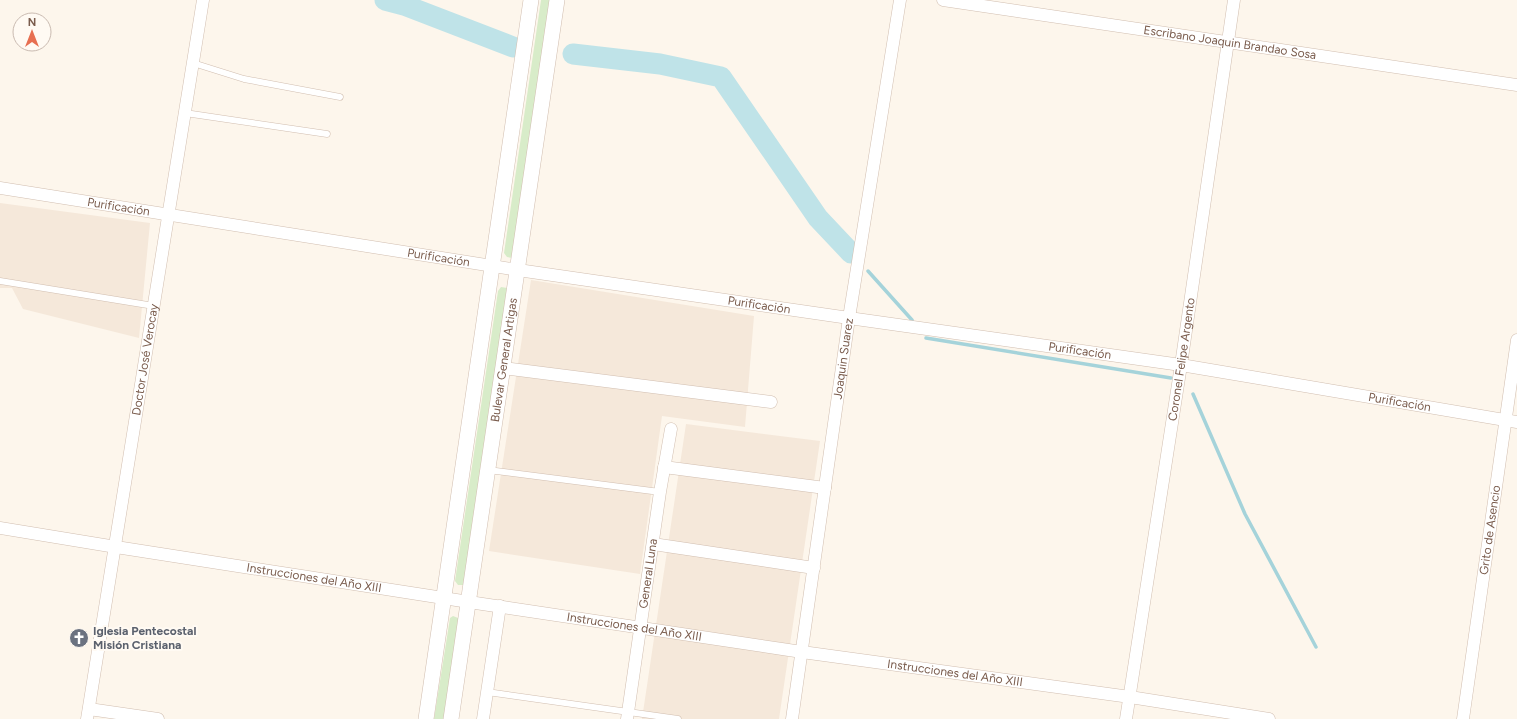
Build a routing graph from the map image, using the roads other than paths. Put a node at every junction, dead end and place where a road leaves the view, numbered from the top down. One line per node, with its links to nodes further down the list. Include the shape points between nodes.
1 (203, 0): 8 (street, Doctor José Verocay)
2 (531, 0): 15 (street, Bulevar General Artigas)
3 (557, 0): 16 (street, Bulevar General Artigas)
4 (900, 0): 19 (street, Joaquin Suarez)
5 (943, 0): 7 (street, Escribano Joaquin Brandao Sosa)
6 (1234, 0): 7 (street, Coronel Felipe Argento)
7 (1227, 42): 9 (street, Escribano Joaquin Brandao Sosa); 21 (street, Coronel Felipe Argento)
8 (193, 63): 10 (lane, via 244,79); 11 (street, Doctor José Verocay)
9 (1517, 85)
10 (340, 97)
11 (185, 113): 12 (lane); 14 (street, Doctor José Verocay)
12 (327, 134)
13 (0, 188): 14 (street, Purificación)
14 (168, 215): 15 (street, Purificación); 18 (street, Doctor José Verocay)
15 (492, 265): 16 (street, Purificación); 35 (street, Bulevar General Artigas)
16 (518, 270): 19 (street, Purificación); 22 (street, Bulevar General Artigas)
17 (0, 281): 18 (lane)
18 (154, 306): 33 (street, Doctor José Verocay)
19 (849, 318): 21 (street, Purificación); 29 (street, Joaquin Suarez)
20 (1517, 340): 24 (street, Grito de Asencio)
21 (1181, 365): 24 (street, Purificación); 41 (street, Coronel Felipe Argento)
22 (503, 368): 23 (street); 28 (street, Bulevar General Artigas)
23 (770, 402)
24 (1505, 420): 25 (street, Purificación); 52 (street, Grito de Asencio)
25 (1517, 422)
26 (671, 429): 27 (street, General Luna)
27 (664, 467): 29 (street); 30 (street, General Luna)
28 (488, 470): 30 (lane); 36 (street, Bulevar General Artigas)
29 (825, 488): 34 (street, Joaquin Suarez)
30 (660, 492): 32 (street, General Luna)
31 (0, 528): 33 (street, Instrucciones del Año XIII)
32 (653, 544): 34 (street); 38 (street, General Luna)
33 (116, 547): 35 (street, Instrucciones del Año XIII); 42 (street, Doctor José Verocay)
34 (814, 568): 39 (street, Joaquin Suarez)
35 (444, 597): 36 (street, Instrucciones del Año XIII); 45 (street, Bulevar General Artigas)
36 (469, 602): 37 (street, Instrucciones del Año XIII); 46 (street, Bulevar General Artigas)
37 (500, 606): 38 (street, Instrucciones del Año XIII); 40 (street)
38 (640, 627): 39 (street, Instrucciones del Año XIII); 43 (street, General Luna)
39 (802, 652): 41 (street, Instrucciones del Año XIII); 49 (street, Joaquin Suarez)
40 (487, 692): 43 (lane); 47 (street)
41 (1130, 697): 50 (street, Coronel Felipe Argento); 51 (street, Instrucciones del Año XIII)
42 (88, 714): 44 (street)
43 (627, 715): 48 (lane)
44 (158, 719)
45 (426, 719)
46 (451, 719)
47 (483, 719)
48 (678, 719)
49 (792, 719)
50 (1126, 719)
51 (1269, 719)
52 (1463, 719)

